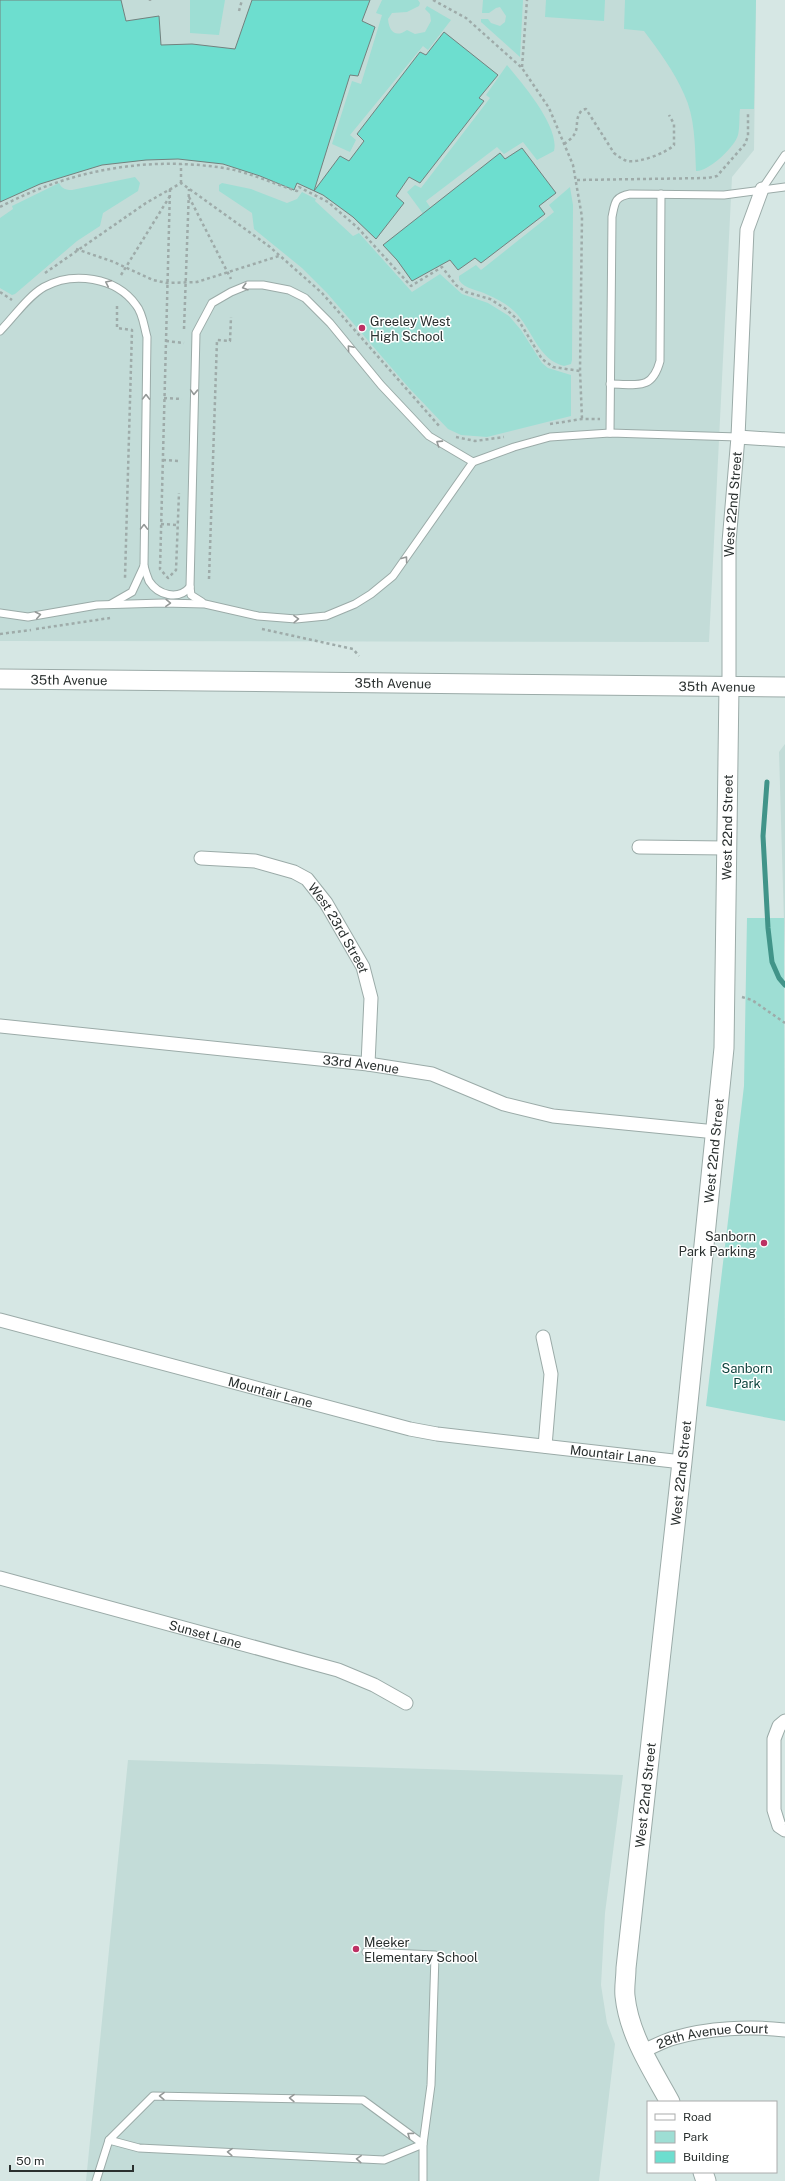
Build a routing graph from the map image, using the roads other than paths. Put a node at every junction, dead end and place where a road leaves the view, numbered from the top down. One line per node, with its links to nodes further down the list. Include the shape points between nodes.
1 (785, 156): 3 (lane)
2 (785, 188): 3 (lane)
3 (762, 189): 4 (lane, via 724,195); 8 (street, West 22nd Street, via 747,230)
4 (660, 194): 6 (lane, via 630,194 620,196 615,202 612,217); 6 (lane, via 660,361 657,374 652,381 645,383)
5 (0, 331): 11 (lane, one-way to 5, via 146,337 137,305 120,289 103,280 81,278 58,281 43,288)
6 (610, 384): 7 (lane)
7 (610, 433): 8 (lane); 10 (lane, via 550,437)
8 (738, 437): 9 (street); 17 (street, West 22nd Street, via 729,542)
9 (785, 440)
10 (473, 462): 12 (lane, one-way to 12, via 429,436 305,298 289,290 263,285 248,285 231,292 212,303 196,333); 14 (lane, one-way to 10, via 258,616 296,619 329,615 355,604 393,576)
11 (144, 566): 12 (lane, via 149,581 159,592 180,594); 13 (lane, via 132,592)
12 (190, 587): 14 (lane, via 194,599)
13 (111, 604): 14 (lane, one-way to 14); 15 (lane, one-way to 13, via 28,617)
14 (205, 604)
15 (0, 613)
16 (0, 678): 17 (street, 35th Avenue)
17 (729, 686): 18 (street, 35th Avenue); 20 (street, West 22nd Street)
18 (785, 687)
19 (639, 847): 20 (street)
20 (726, 848): 24 (street, West 22nd Street, via 724,1048)
21 (201, 858): 23 (street, West 23rd Street, via 255,861 294,872 307,880 326,903 362,967 371,998)
22 (0, 1026): 23 (street, 33rd Avenue)
23 (368, 1064): 24 (street, 33rd Avenue, via 432,1074 504,1104 553,1116)
24 (716, 1132): 28 (street, West 22nd Street)
25 (0, 1320): 27 (street, Mountair Lane, via 410,1429)
26 (543, 1337): 27 (street, via 551,1374)
27 (545, 1446): 28 (street, Mountair Lane)
28 (682, 1462): 35 (street, West 22nd Street, via 626,1968 625,1996)
29 (0, 1578): 30 (street, Sunset Lane, via 338,1670 374,1685)
30 (406, 1703)
31 (785, 1721): 32 (street, via 779,1726 774,1739 774,1810 779,1826)
32 (785, 1830)
33 (366, 1952): 38 (lane, via 435,1955 431,2086)
34 (785, 2030): 35 (street, 28th Avenue Court, via 749,2028 696,2033 673,2038)
35 (642, 2051): 36 (street, West 22nd Street)
36 (669, 2101)
37 (109, 2140): 38 (lane, one-way to 37, via 384,2160 139,2148); 38 (lane, one-way to 37, via 363,2100 153,2096); 39 (lane)
38 (423, 2144): 40 (lane)
39 (96, 2181)
40 (423, 2181)

